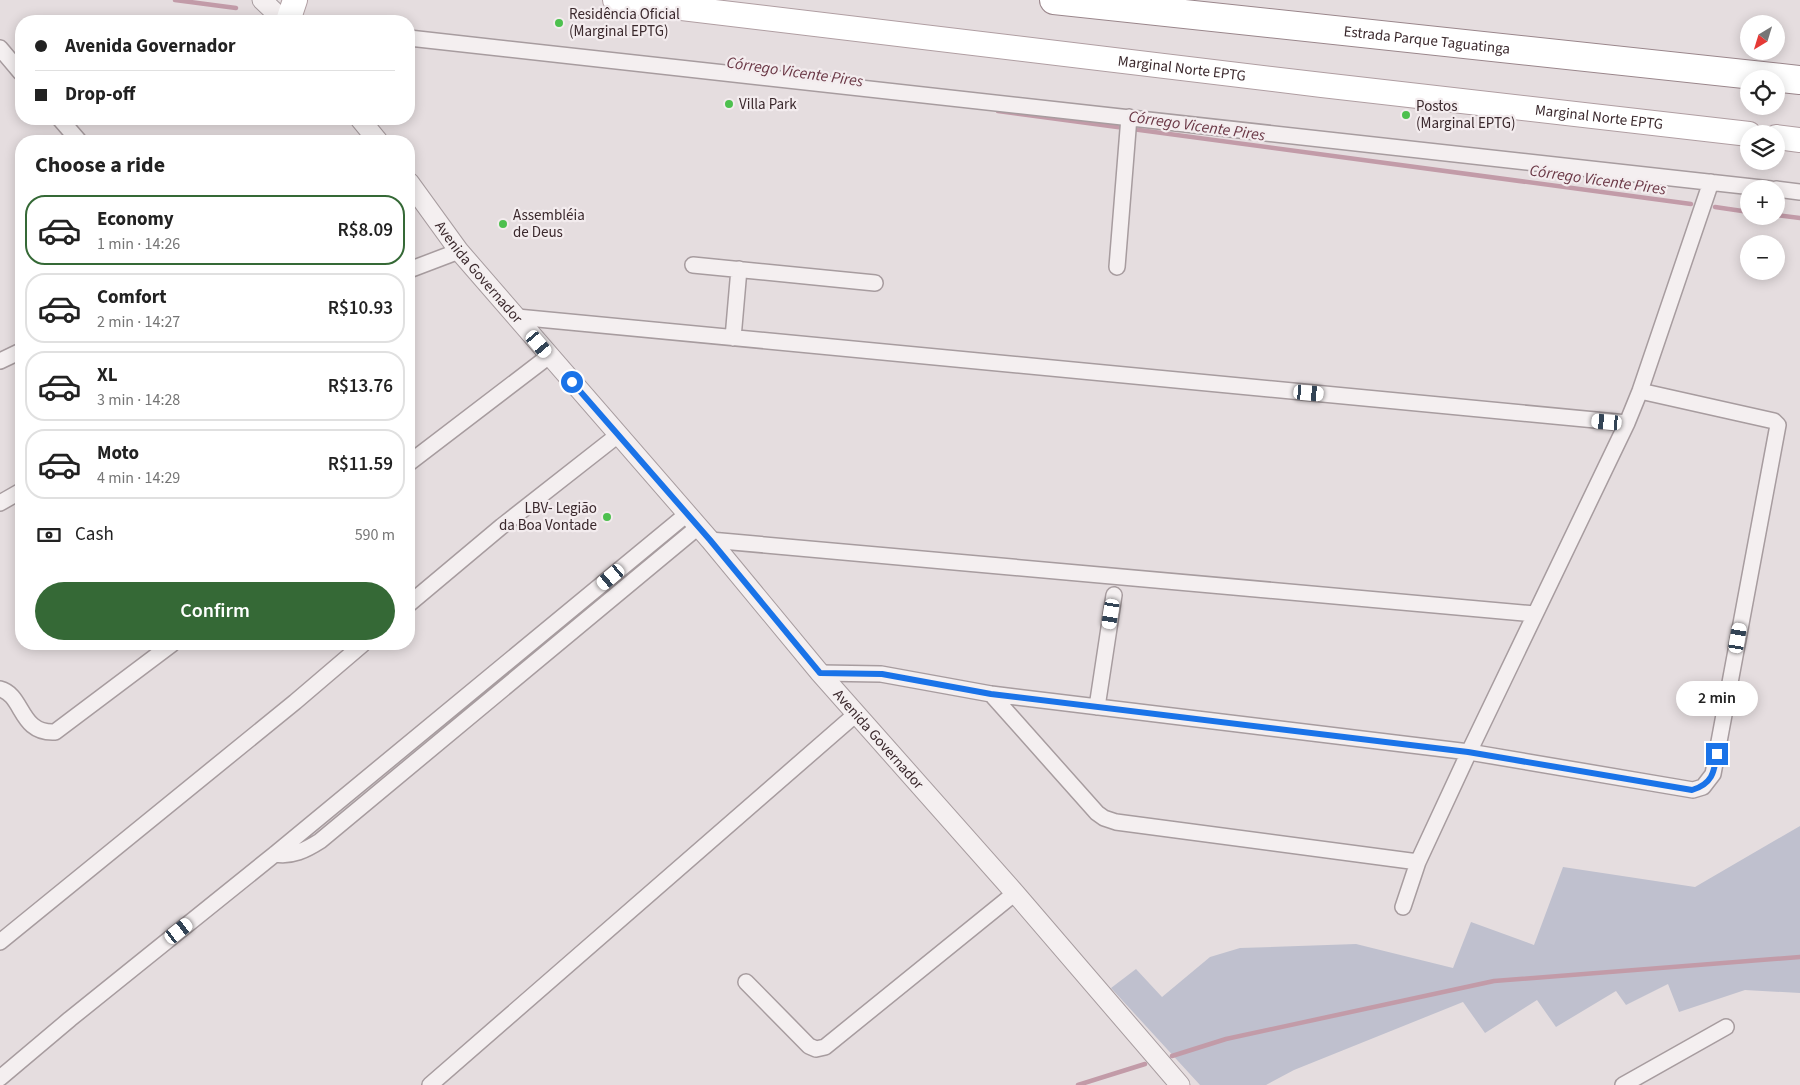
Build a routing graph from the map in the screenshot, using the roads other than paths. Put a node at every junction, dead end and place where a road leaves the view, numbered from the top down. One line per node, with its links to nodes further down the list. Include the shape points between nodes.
1 (262, 0): 5 (street)
2 (295, 0): 6 (main road)
3 (615, 0): 14 (main road, Marginal Norte EPTG)
4 (1054, 0): 10 (highway, Estrada Parque Taguatinga)
5 (278, 15)
6 (290, 15)
7 (415, 39): 11 (street)
8 (0, 48): 9 (street)
9 (15, 66)
10 (1800, 80)
11 (1129, 117): 19 (street); 26 (street)
12 (65, 125): 15 (street)
13 (365, 125): 16 (street)
14 (1740, 133)
15 (74, 135)
16 (373, 135)
17 (1785, 138): 18 (main road)
18 (1800, 140)
19 (1711, 182): 20 (street); 35 (street)
20 (1740, 185)
21 (415, 190): 24 (street, Avenida Governador)
22 (1785, 190): 23 (street)
23 (1800, 192)
24 (459, 250): 27 (street); 30 (street, Avenida Governador)
25 (693, 265): 28 (street)
26 (1117, 267)
27 (415, 268)
28 (739, 269): 29 (street); 31 (street)
29 (876, 283)
30 (517, 317): 31 (street); 33 (street, Avenida Governador)
31 (733, 338): 36 (street)
32 (15, 354): 34 (street)
33 (549, 356): 37 (street, Avenida Governador); 38 (street)
34 (0, 361)
35 (1640, 391): 36 (street); 52 (street, via 1774,421 1778,425 1713,774 1703,787 1692,790)
36 (1627, 423): 44 (street)
37 (618, 435): 41 (street, Avenida Governador); 43 (street)
38 (415, 459)
39 (15, 494): 40 (street)
40 (0, 503)
41 (698, 527): 44 (street); 47 (street, Avenida Governador); 59 (street, via 275,854)
42 (1114, 595): 50 (street)
43 (415, 599)
44 (1535, 614): 52 (street)
45 (164, 650): 48 (street, via 54,732 37,730 12,698)
46 (356, 650): 56 (street)
47 (820, 673): 49 (street, via 882,674); 51 (street, Avenida Governador)
48 (0, 690)
49 (991, 694): 50 (street); 53 (street, via 1104,818)
50 (1097, 707): 52 (street)
51 (856, 714): 54 (street, Avenida Governador); 60 (street)
52 (1468, 752): 53 (street)
53 (1418, 862): 55 (street)
54 (1015, 893): 57 (street, via 825,1047 816,1049 809,1046); 61 (street, Avenida Governador)
55 (1403, 907)
56 (0, 942)
57 (746, 982)
58 (1726, 1027): 62 (street)
59 (0, 1078)
60 (430, 1085)
61 (1180, 1085)
62 (1623, 1085)

